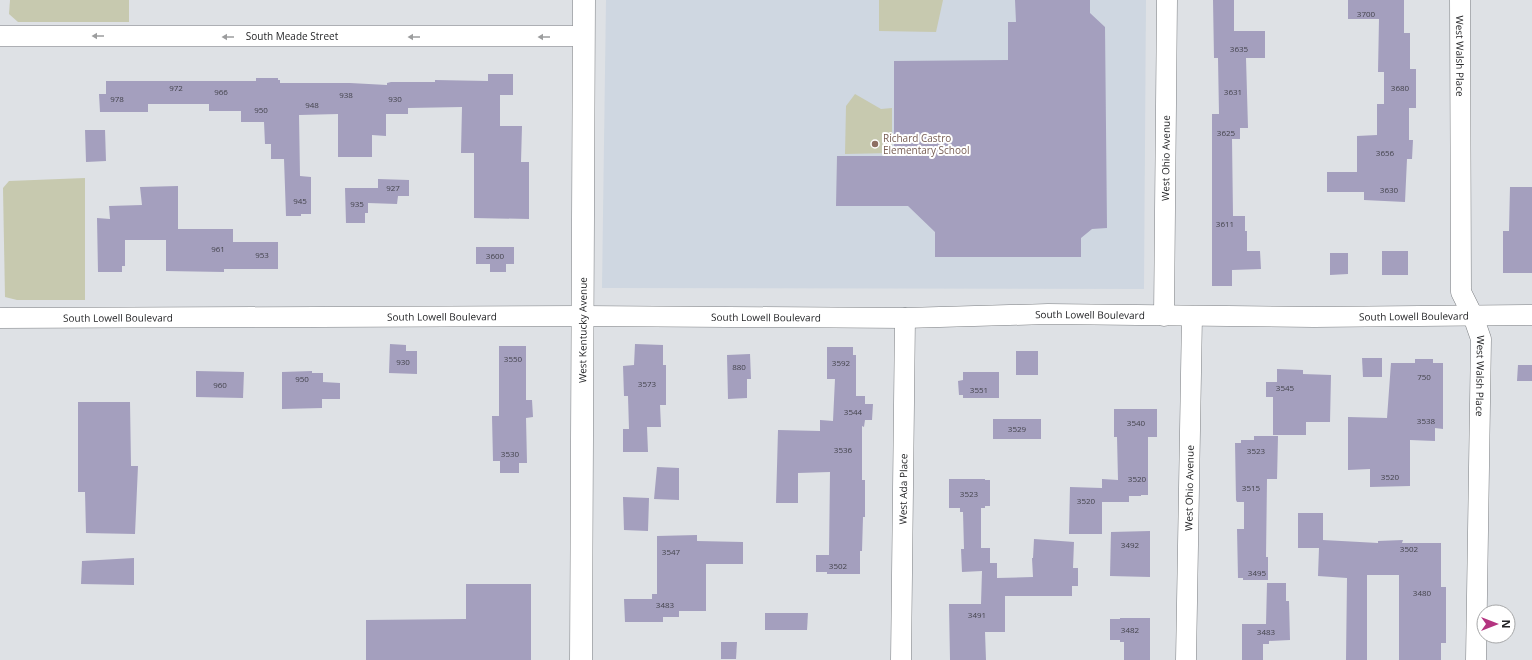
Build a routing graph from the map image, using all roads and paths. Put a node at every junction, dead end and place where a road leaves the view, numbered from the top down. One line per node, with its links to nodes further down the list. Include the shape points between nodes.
1 (584, 0): 5 (street, West Kentucky Avenue)
2 (1167, 0): 8 (street, West Ohio Avenue)
3 (1460, 0): 10 (street, West Walsh Place, via 1461,292)
4 (0, 36): 5 (street, South Meade Street, one-way to 4)
5 (583, 36): 7 (street, West Kentucky Avenue)
6 (1532, 315): 10 (street, South Lowell Boulevard)
7 (582, 316): 11 (street, South Lowell Boulevard); 12 (street, South Lowell Boulevard); 13 (street, West Kentucky Avenue)
8 (1164, 316): 9 (street, South Lowell Boulevard); 12 (street, South Lowell Boulevard, via 1048,314)
9 (1192, 316): 10 (street, South Lowell Boulevard); 15 (street, West Ohio Avenue)
10 (1473, 316): 16 (street, West Walsh Place, via 1481,339)
11 (0, 318)
12 (905, 318): 14 (street, West Ada Place)
13 (581, 660)
14 (901, 660)
15 (1186, 660)
16 (1476, 660)

